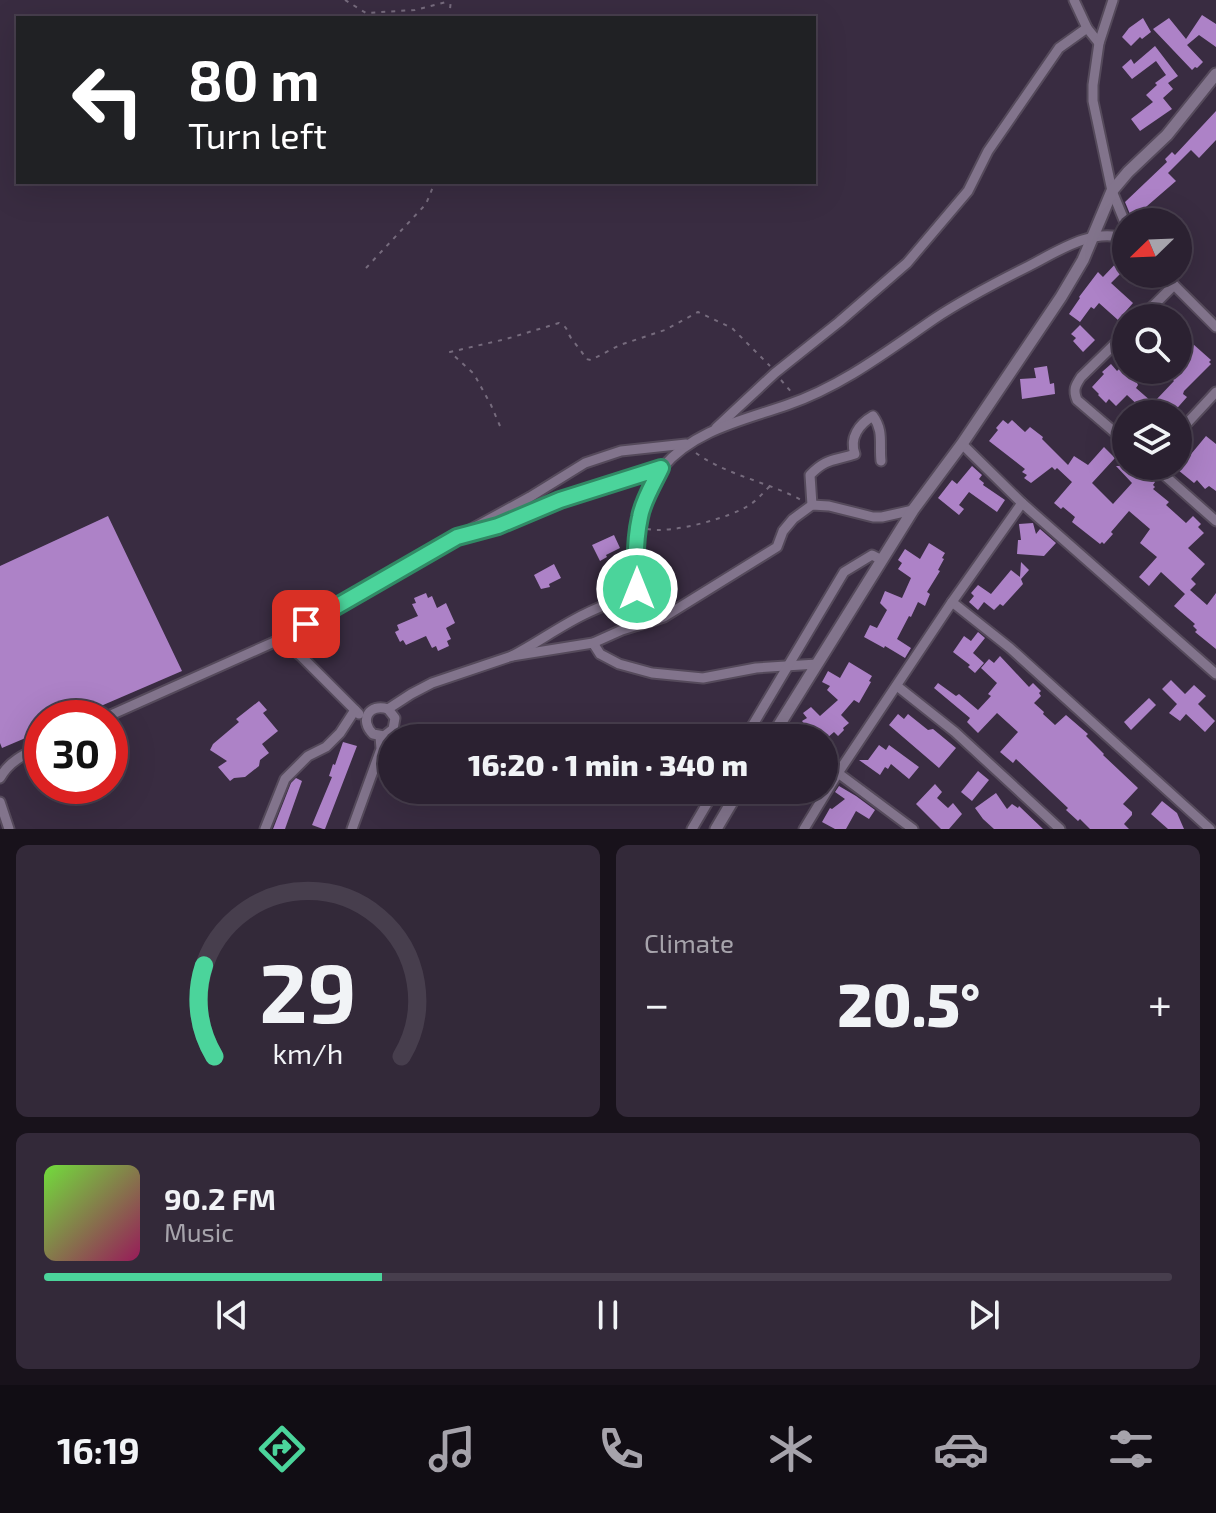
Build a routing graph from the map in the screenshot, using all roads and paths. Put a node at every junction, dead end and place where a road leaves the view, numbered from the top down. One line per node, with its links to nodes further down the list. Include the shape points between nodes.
1 (345, 0): 4 (path, via 366,13)
2 (1074, 0): 5 (street)
3 (1113, 0): 6 (street)
4 (450, 1)
5 (1087, 28): 6 (street); 19 (street, via 1059,48 988,151 968,191 907,263)
6 (1099, 43): 9 (street, via 1093,101)
7 (1216, 74): 9 (street)
8 (434, 184): 13 (path, via 426,204)
9 (1112, 191): 10 (street); 12 (street)
10 (1119, 208)
11 (1112, 236): 12 (street)
12 (1094, 237): 25 (street, via 1000,280 846,378); 27 (street, via 1061,297)
13 (366, 268)
14 (1171, 288): 16 (street)
15 (1177, 288): 17 (street)
16 (1155, 304)
17 (1216, 327)
18 (1112, 347): 24 (street, via 1081,377 1074,392)
19 (775, 373): 20 (path); 23 (path, via 732,328 698,312 591,360 559,323 450,352 474,374); 25 (street)
20 (790, 391)
21 (1216, 392): 22 (street)
22 (1192, 418)
23 (500, 426)
24 (1112, 430)
25 (713, 431): 26 (street)
26 (686, 444): 29 (street); 31 (path, via 699,456); 37 (street, via 621,451 585,463)
27 (962, 444): 32 (street); 34 (street)
28 (881, 461): 33 (street, via 882,437 873,416 855,433 855,454 830,460 810,475)
29 (661, 468): 36 (street); 37 (street)
30 (1170, 480): 35 (street)
31 (770, 486): 33 (path); 36 (path, via 752,504 728,516 667,531)
32 (1022, 503): 39 (street); 45 (street)
33 (810, 506): 34 (street, via 873,517); 41 (street, via 783,531 777,547 664,617)
34 (913, 510): 38 (street)
35 (1216, 521)
36 (639, 527): 42 (street, via 637,589)
37 (457, 537): 40 (street)
38 (882, 560): 43 (street); 44 (street, via 872,555 844,572)
39 (952, 602): 46 (street); 71 (street)
40 (281, 639): 47 (street); 49 (street)
41 (593, 643): 42 (street); 44 (street, via 600,654 619,664 652,673 703,678)
42 (512, 656): 48 (street, via 432,683)
43 (817, 664): 44 (street); 53 (street)
44 (788, 665): 52 (street)
45 (1216, 674)
46 (897, 686): 57 (street); 70 (street)
47 (128, 707)
48 (388, 709): 50 (street, via 374,709); 51 (street)
49 (355, 710): 50 (street); 64 (street, via 326,747 289,773)
50 (366, 721): 54 (street, via 370,732)
51 (395, 724)
52 (753, 724)
53 (780, 724)
54 (378, 735)
55 (24, 754): 58 (street)
56 (378, 757): 65 (street)
57 (838, 773): 69 (street)
58 (0, 778)
59 (0, 802): 63 (street)
60 (707, 804): 66 (street)
61 (731, 804): 67 (street)
62 (819, 804): 68 (street)
63 (9, 829)
64 (265, 829)
65 (352, 829)
66 (692, 829)
67 (716, 829)
68 (804, 829)
69 (913, 829)
70 (1060, 829)
71 (1210, 829)

